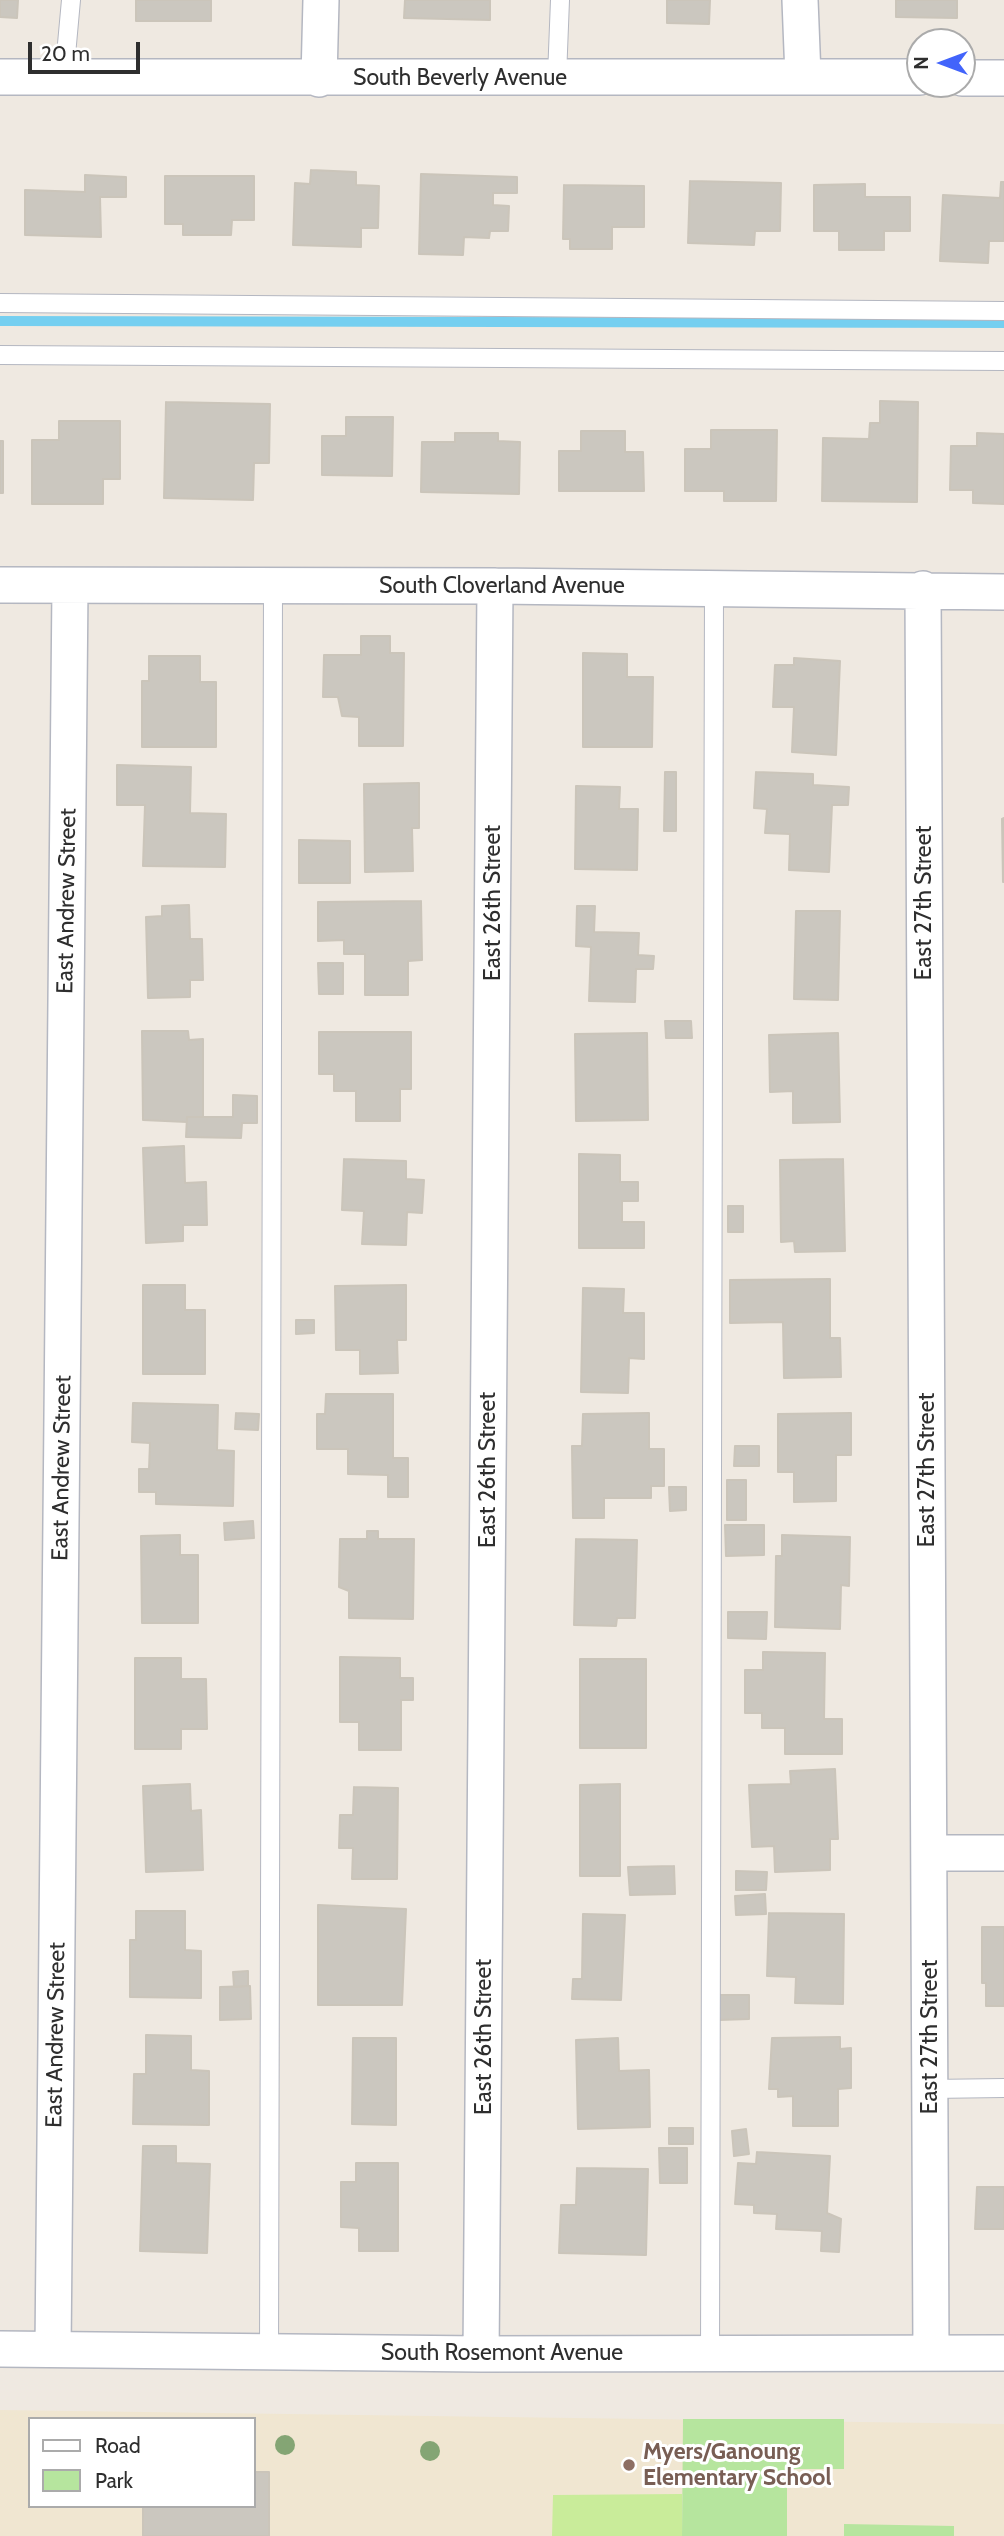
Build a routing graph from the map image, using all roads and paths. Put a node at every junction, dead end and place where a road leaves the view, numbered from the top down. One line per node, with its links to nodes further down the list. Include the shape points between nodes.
1 (71, 0): 8 (lane)
2 (321, 0): 12 (street)
3 (560, 0): 9 (lane)
4 (800, 0): 5 (street)
5 (803, 76): 7 (street, South Beverly Avenue); 9 (street, South Beverly Avenue)
6 (0, 77): 8 (street, South Beverly Avenue)
7 (906, 77)
8 (64, 78): 12 (street, South Beverly Avenue)
9 (557, 78): 12 (street, South Beverly Avenue)
10 (976, 78): 11 (street)
11 (1004, 78)
12 (318, 79)
13 (0, 303): 14 (lane)
14 (1004, 311)
15 (0, 355): 16 (lane)
16 (1004, 361)
17 (0, 585): 19 (street, South Cloverland Avenue)
18 (495, 586): 20 (street, South Cloverland Avenue); 21 (street, South Cloverland Avenue); 34 (street, East 26th Street)
19 (71, 587): 20 (street, South Cloverland Avenue); 29 (street, East Andrew Street)
20 (273, 587): 30 (lane)
21 (714, 587): 22 (street, South Cloverland Avenue); 32 (lane)
22 (923, 589): 23 (street, South Cloverland Avenue); 24 (street, East 27th Street)
23 (1004, 592)
24 (929, 1853): 25 (street); 27 (street, East 27th Street)
25 (1004, 1853)
26 (1004, 2088): 27 (lane)
27 (930, 2089): 31 (street, East 27th Street)
28 (0, 2349): 29 (street, South Rosemont Avenue)
29 (53, 2349): 30 (street, South Rosemont Avenue)
30 (269, 2351): 34 (street, South Rosemont Avenue)
31 (931, 2352): 32 (street, South Rosemont Avenue); 33 (street, South Rosemont Avenue)
32 (710, 2353): 34 (street, South Rosemont Avenue)
33 (1004, 2353)
34 (481, 2354)

